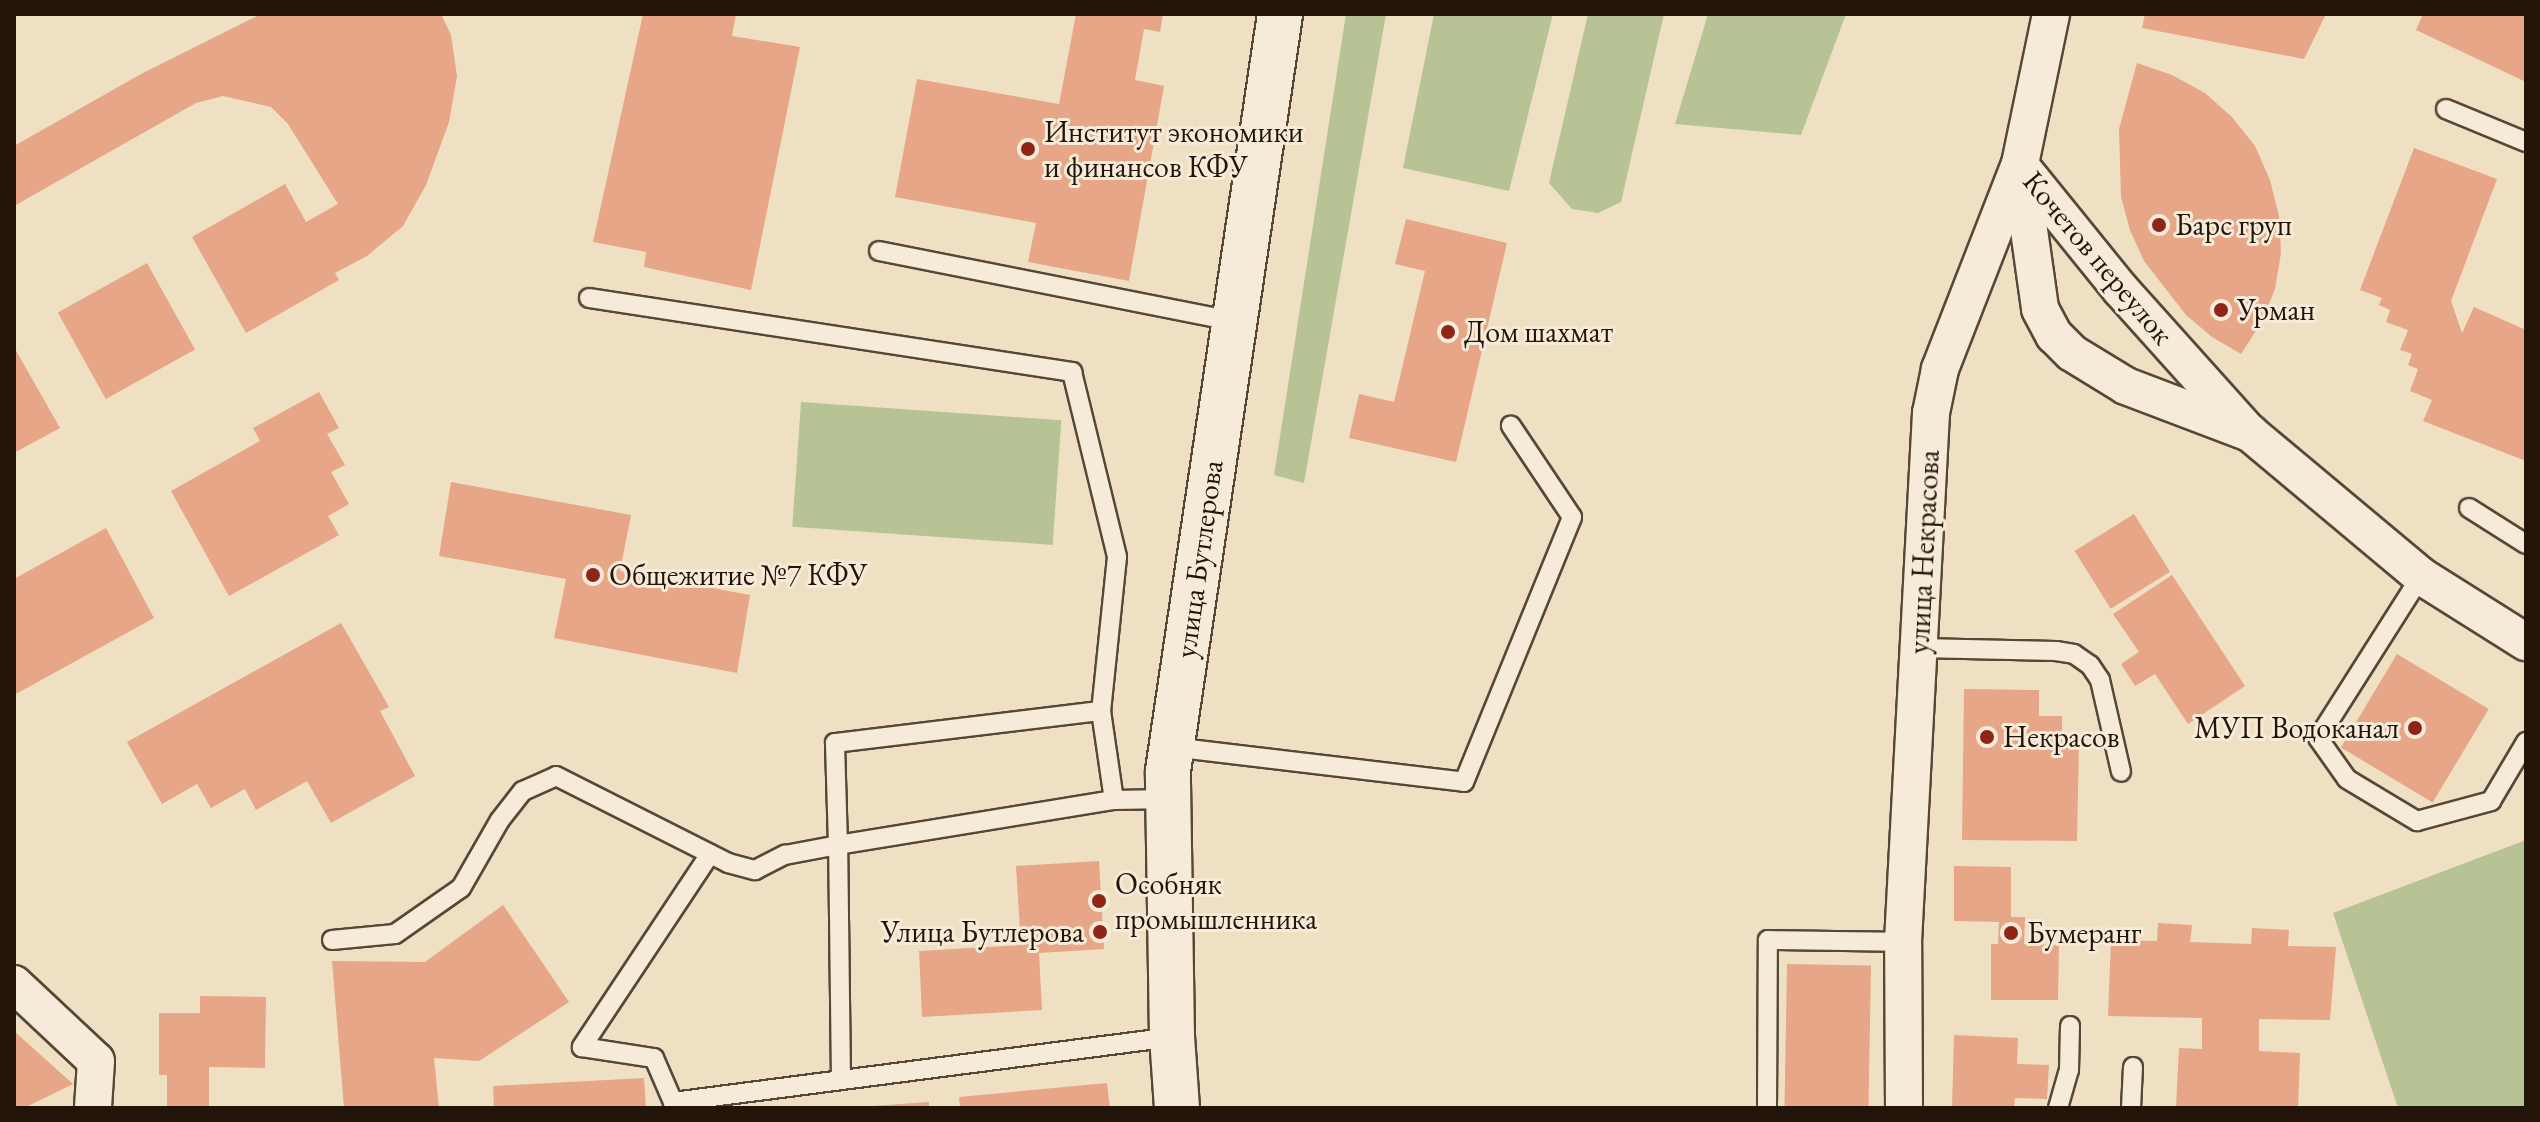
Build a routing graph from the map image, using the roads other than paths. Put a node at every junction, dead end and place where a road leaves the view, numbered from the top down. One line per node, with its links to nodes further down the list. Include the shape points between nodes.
1 (1280, 14): 8 (main road, улица Бутлерова)
2 (2051, 14): 5 (street, улица Некрасова)
3 (2446, 109): 4 (lane)
4 (2526, 142)
5 (2020, 164): 10 (street, Кочетов переулок, via 2121,290); 10 (street, Кочетов переулок, via 2033,242 2033,277 2040,309 2054,335 2072,353 2126,386); 15 (street, улица Некрасова, via 1940,369 1931,413)
6 (879, 251): 8 (lane)
7 (589, 298): 16 (lane, via 1072,372 1117,557)
8 (1234, 321): 18 (main road, улица Бутлерова)
9 (1511, 426): 18 (lane, via 1572,517 1464,782)
10 (2250, 433): 13 (street, Кочетов переулок)
11 (2469, 508): 12 (lane)
12 (2526, 544)
13 (2421, 576): 14 (street, Кочетов переулок); 17 (lane, via 2318,738 2347,779 2417,821 2491,801)
14 (2526, 641)
15 (1919, 648): 19 (lane, via 2074,654 2100,680); 25 (street, улица Некрасова)
16 (1101, 711): 21 (lane); 22 (lane, via 835,743)
17 (2526, 742)
18 (1172, 747): 20 (main road, улица Бутлерова)
19 (2121, 772)
20 (1169, 799): 21 (lane); 28 (main road, улица Бутлерова)
21 (1114, 800): 22 (lane)
22 (838, 845): 23 (lane, via 785,855 755,870); 30 (lane)
23 (710, 854): 24 (lane, via 556,776 523,791 461,888 395,934); 30 (lane, via 582,1047 654,1058 673,1102)
24 (332, 940)
25 (1903, 942): 33 (lane, via 1768,940); 34 (street, улица Некрасова)
26 (14, 984): 31 (street, via 96,1061)
27 (2070, 1026): 35 (lane, via 2069,1070)
28 (1172, 1037): 30 (lane); 32 (main road, улица Бутлерова)
29 (2133, 1067): 36 (lane)
30 (841, 1080)
31 (93, 1108)
32 (1177, 1108)
33 (1767, 1108)
34 (1904, 1108)
35 (2058, 1108)
36 (2131, 1108)

